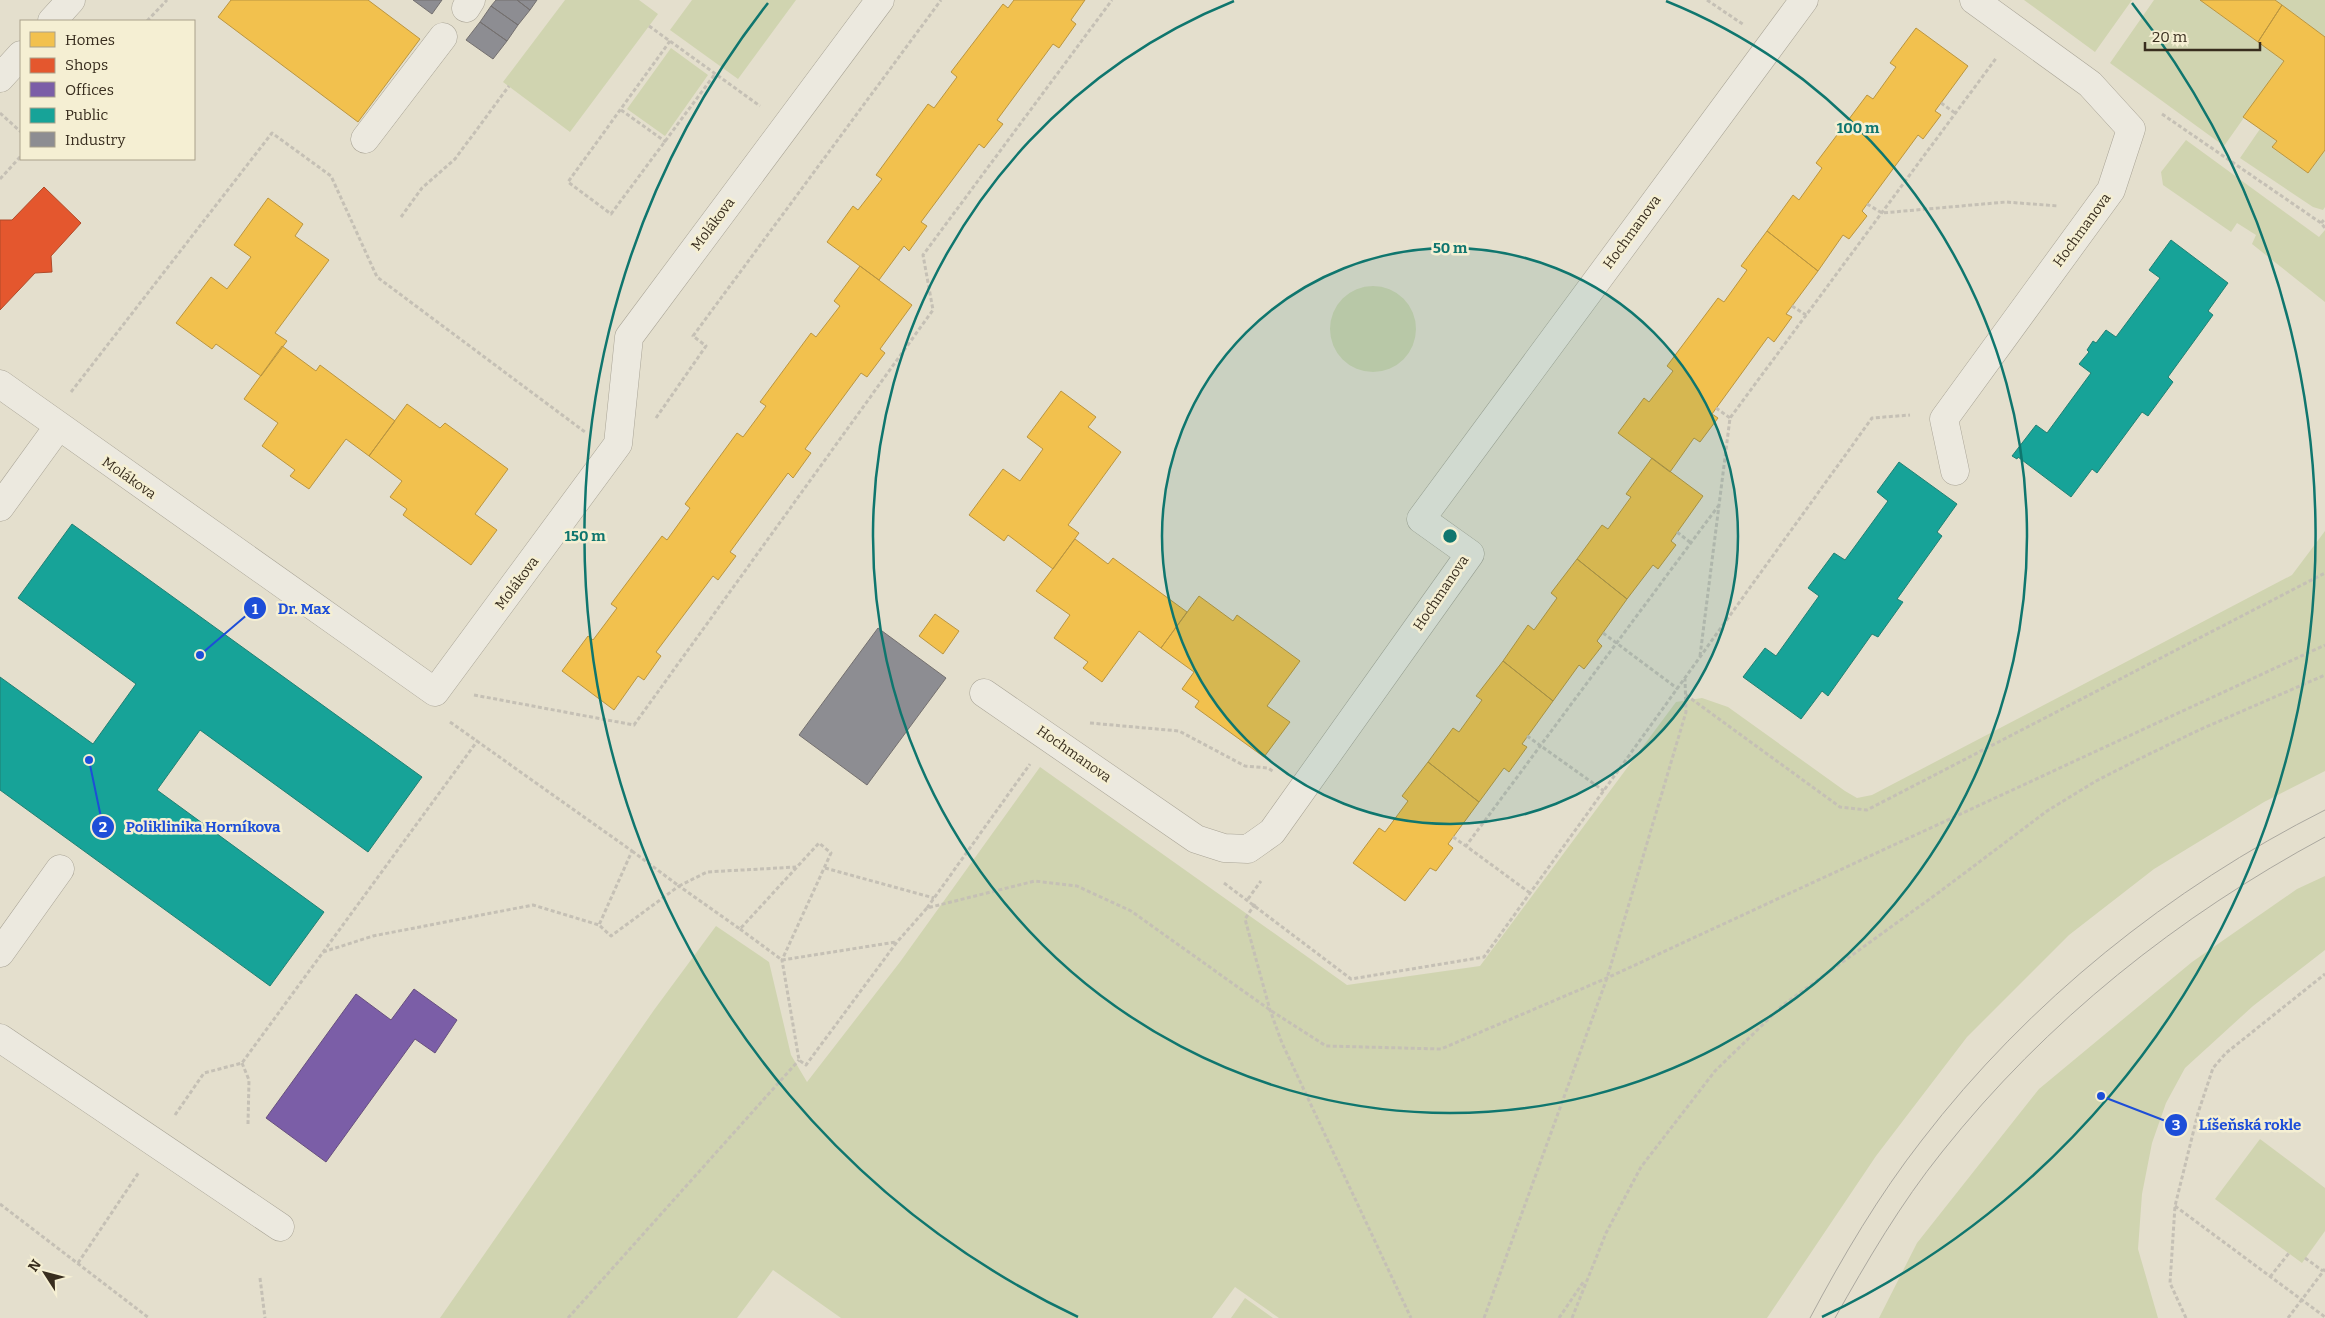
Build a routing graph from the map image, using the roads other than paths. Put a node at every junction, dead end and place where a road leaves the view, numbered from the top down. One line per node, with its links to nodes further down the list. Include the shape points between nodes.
1 (71, 0): 5 (street)
2 (880, 0): 11 (street, Molákova, via 629,337 618,444 435,692)
3 (1804, 0): 14 (street, Hochmanova, via 1421,519 1470,554 1272,832 1248,849 1224,848 1196,839)
4 (1974, 0): 12 (street, Hochmanova, via 2090,84 2132,129 2112,190 1944,419)
5 (53, 20)
6 (443, 37): 9 (street)
7 (20, 56): 8 (street)
8 (0, 78)
9 (365, 139)
10 (0, 384): 11 (street, Molákova)
11 (58, 427): 13 (street)
12 (1955, 471)
13 (0, 507)
14 (984, 693)
15 (60, 869): 16 (street)
16 (0, 953)
17 (0, 1038): 18 (street)
18 (280, 1227)

